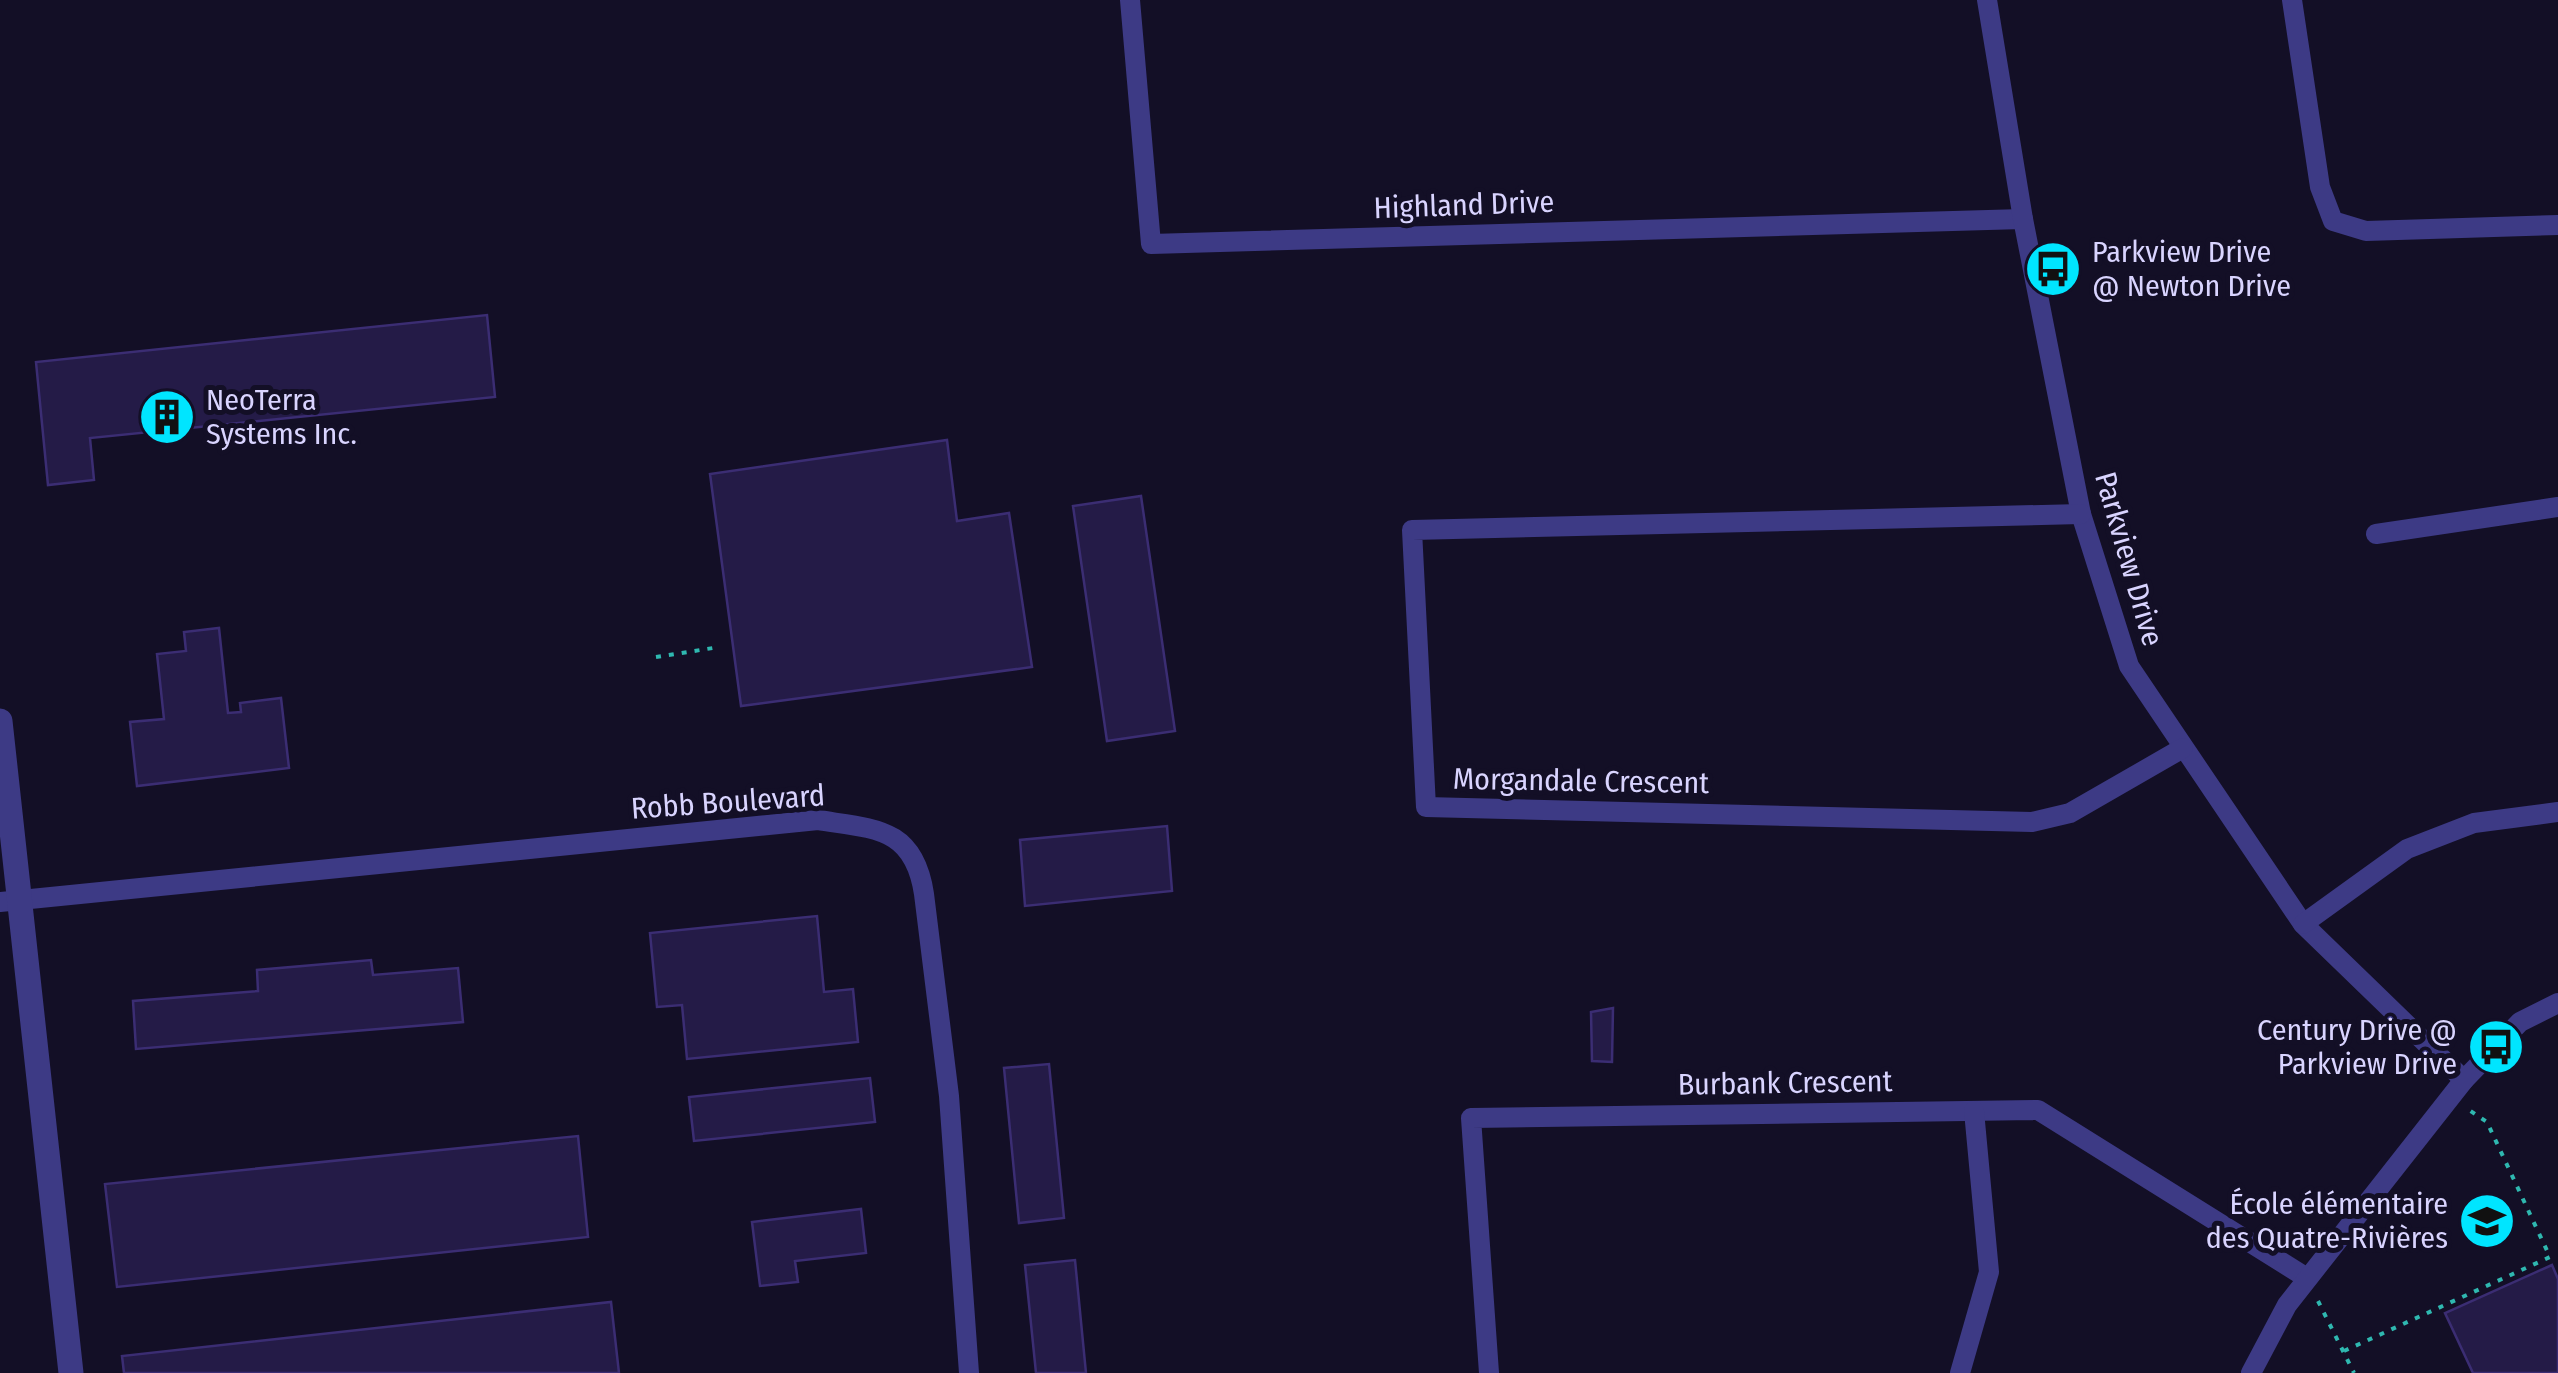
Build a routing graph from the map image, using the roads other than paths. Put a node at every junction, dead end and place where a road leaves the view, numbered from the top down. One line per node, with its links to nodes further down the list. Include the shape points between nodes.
1 (1130, 0): 4 (street, Highland Drive, via 1151,244)
2 (1987, 0): 4 (street, Parkview Drive)
3 (2292, 0): 5 (street, via 2320,188 2333,221 2366,231)
4 (2024, 219): 7 (street, Parkview Drive)
5 (2558, 225)
6 (2558, 508): 8 (street)
7 (2081, 514): 10 (street, Parkview Drive, via 2129,666); 10 (street, Morgandale Crescent, via 1412,530 1426,807 2032,822 2070,813)
8 (2376, 534)
9 (0, 721): 12 (street)
10 (2183, 748): 13 (street, Parkview Drive)
11 (2558, 812): 13 (street, via 2474,822 2407,849)
12 (9, 900): 18 (street); 19 (street, Robb Boulevard, via 818,820 872,827 895,838 911,851 924,894 949,1096)
13 (2304, 924): 15 (street, Parkview Drive)
14 (2558, 1003): 15 (street, via 2520,1022)
15 (2464, 1080): 17 (street)
16 (1974, 1110): 17 (street, Burbank Crescent, via 2038,1110); 20 (street, Burbank Crescent, via 1471,1118); 21 (street, via 1989,1272)
17 (2307, 1278): 22 (street)
18 (71, 1373)
19 (969, 1373)
20 (1490, 1373)
21 (1960, 1373)
22 (2251, 1373)

